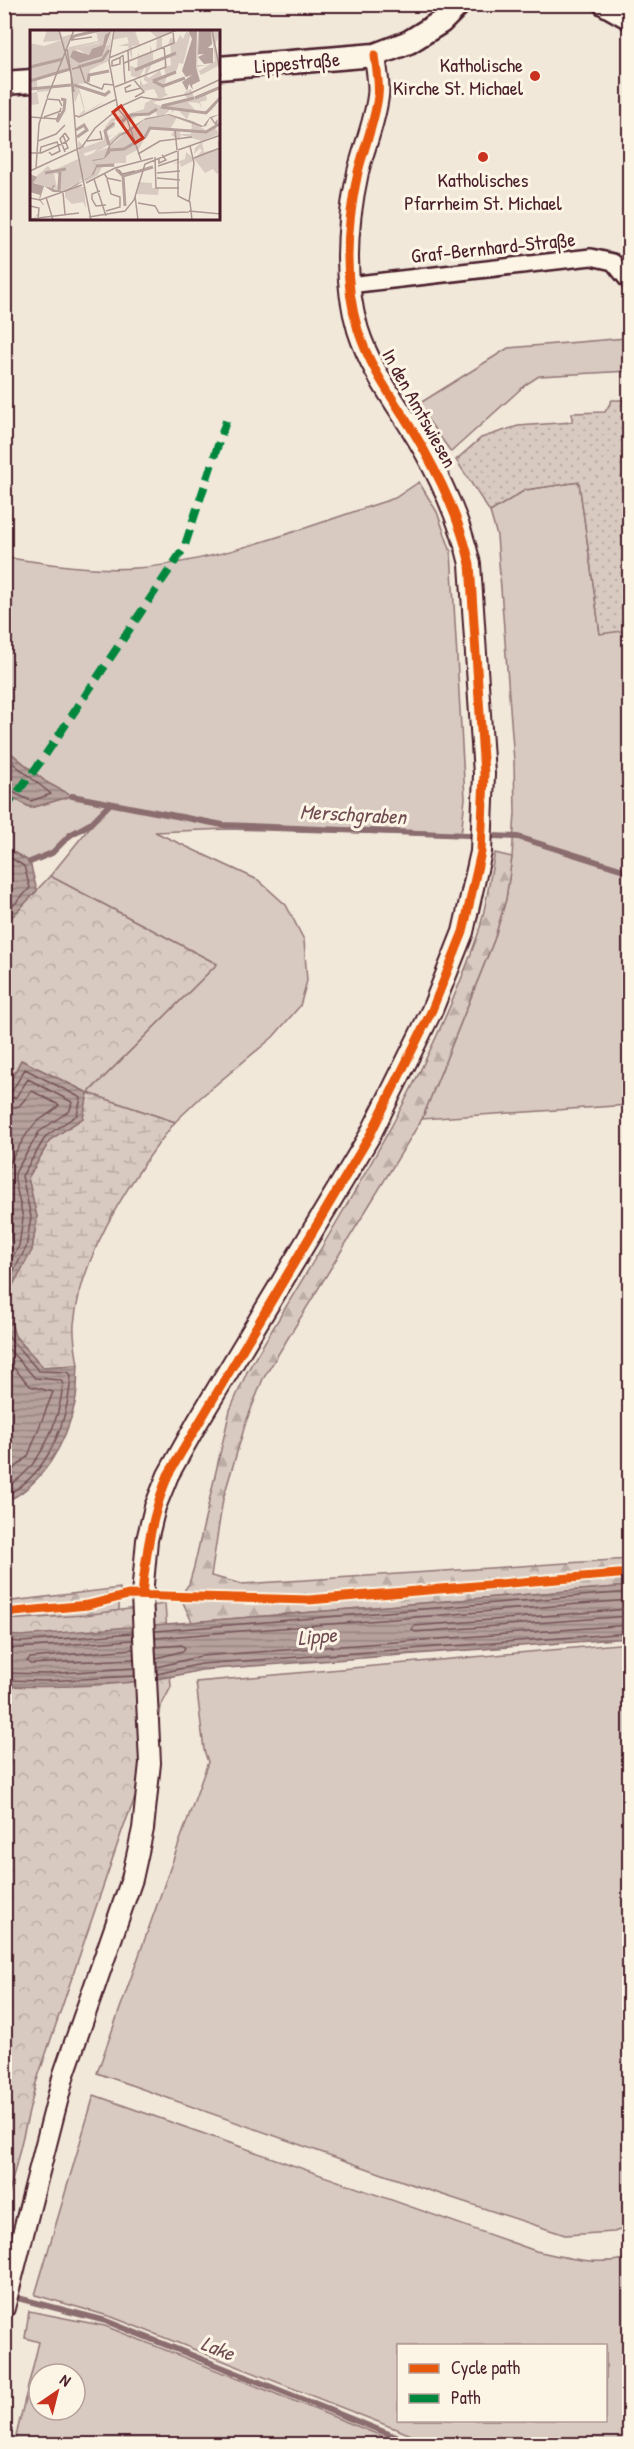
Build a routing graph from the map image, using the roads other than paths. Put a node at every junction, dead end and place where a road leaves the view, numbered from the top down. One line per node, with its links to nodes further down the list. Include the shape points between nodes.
1 (459, 4): 4 (main road, Lippestraße, via 441,22 409,42)
2 (605, 4): 3 (main road)
3 (630, 18)
4 (375, 56): 5 (main road, Lippestraße); 9 (street, In den Amtswiesen, via 378,95 358,173 348,253)
5 (220, 68)
6 (30, 81): 7 (main road)
7 (4, 83)
8 (630, 283): 9 (street, Graf-Bernhard-Straße, via 613,262 591,257)
9 (349, 285): 10 (street, In den Amtswiesen, via 358,330 382,387 424,448 445,491 470,564 484,774 481,852 464,932 432,1010 369,1137 168,1475 155,1507 141,1595 150,1762 143,1829 134,1869 64,2074)
10 (4, 2308)

